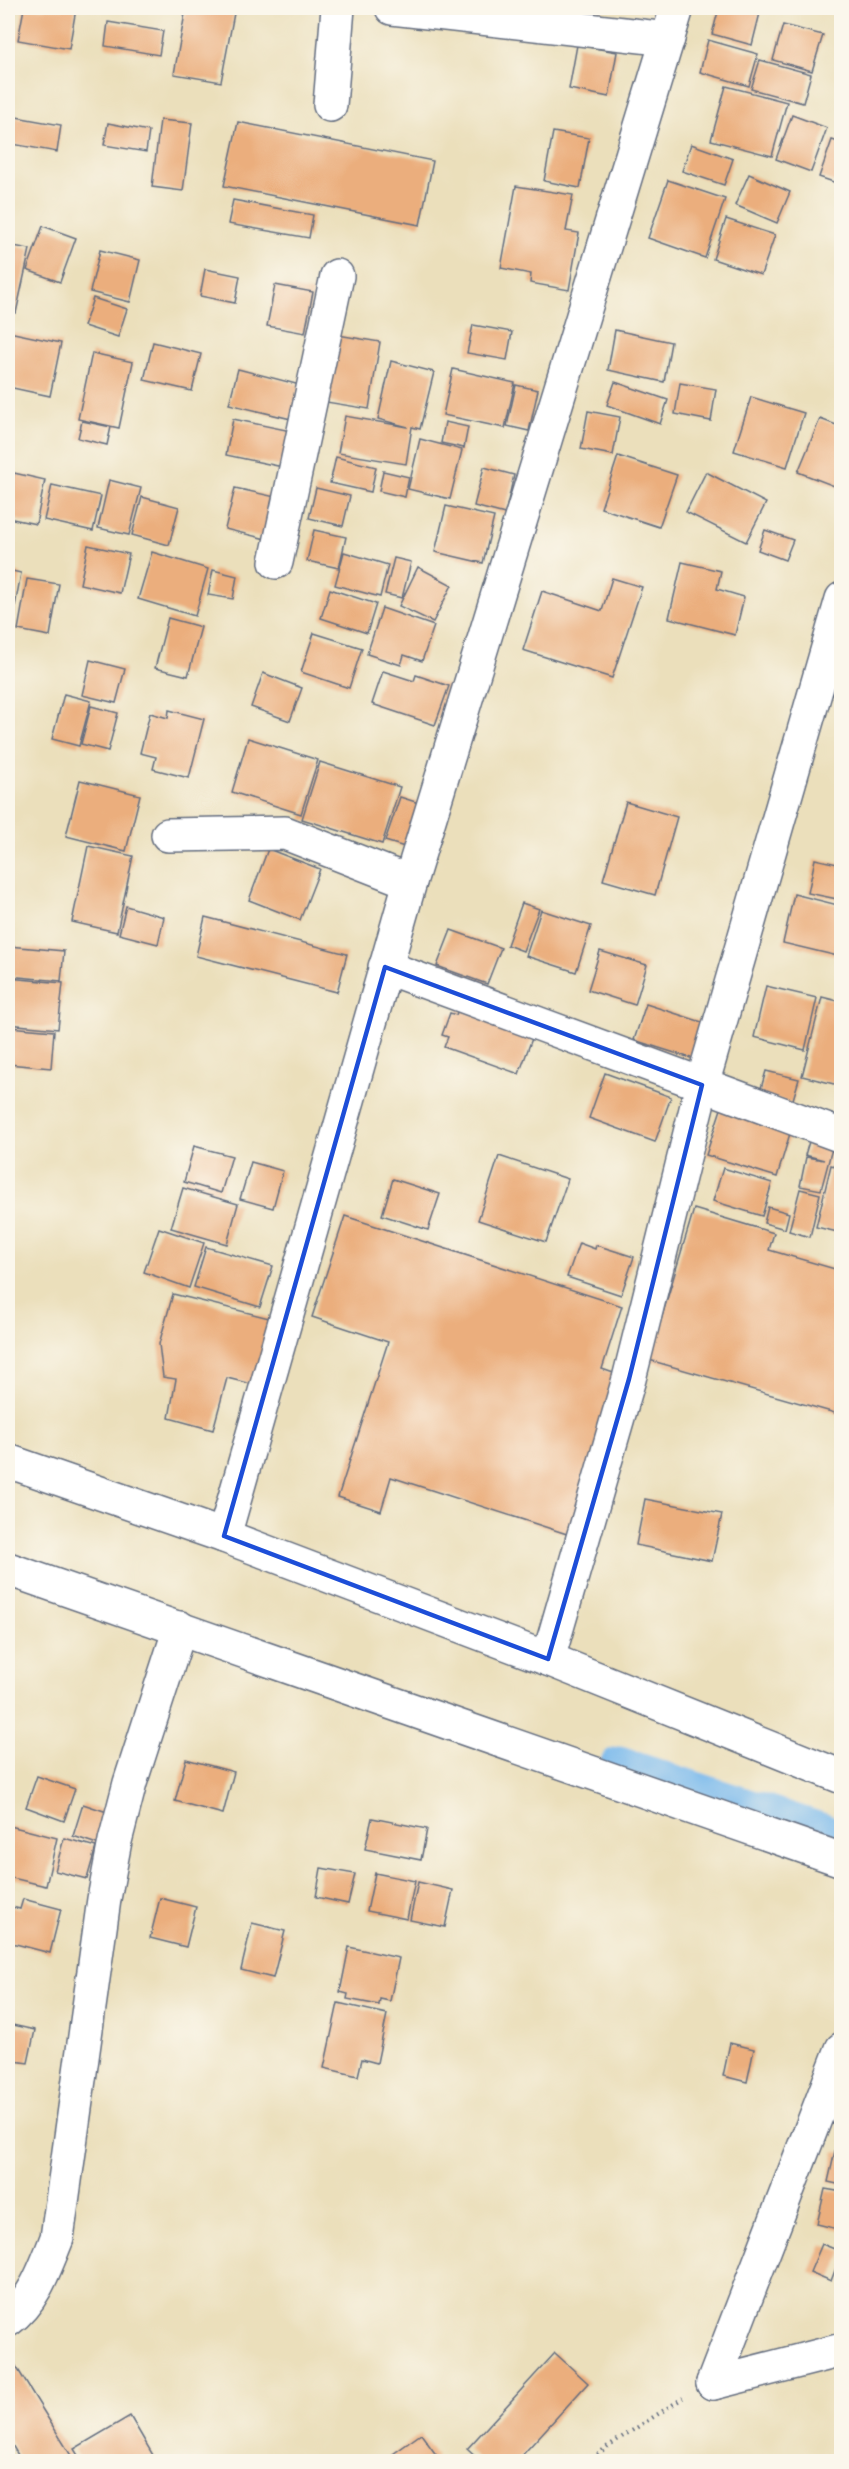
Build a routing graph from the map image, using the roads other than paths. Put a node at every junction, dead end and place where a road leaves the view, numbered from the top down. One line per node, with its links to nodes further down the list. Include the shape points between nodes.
1 (338, 8): 5 (street)
2 (392, 8): 4 (street)
3 (677, 8): 4 (street)
4 (668, 39): 10 (street)
5 (330, 105)
6 (337, 276): 7 (street)
7 (276, 562)
8 (842, 599): 12 (street)
9 (168, 835): 10 (street, via 285,833)
10 (410, 882): 11 (street)
11 (385, 967): 12 (street); 15 (street)
12 (702, 1085): 13 (street); 18 (street, via 629,1379)
13 (842, 1136)
14 (8, 1461): 15 (street)
15 (224, 1536): 18 (street)
16 (8, 1569): 17 (street)
17 (180, 1628): 20 (street); 22 (street, via 115,1841 57,2238 38,2284 18,2313)
18 (548, 1659): 19 (street)
19 (842, 1777)
20 (842, 1860)
21 (842, 2049): 23 (street, via 713,2383)
22 (8, 2319)
23 (842, 2350)

